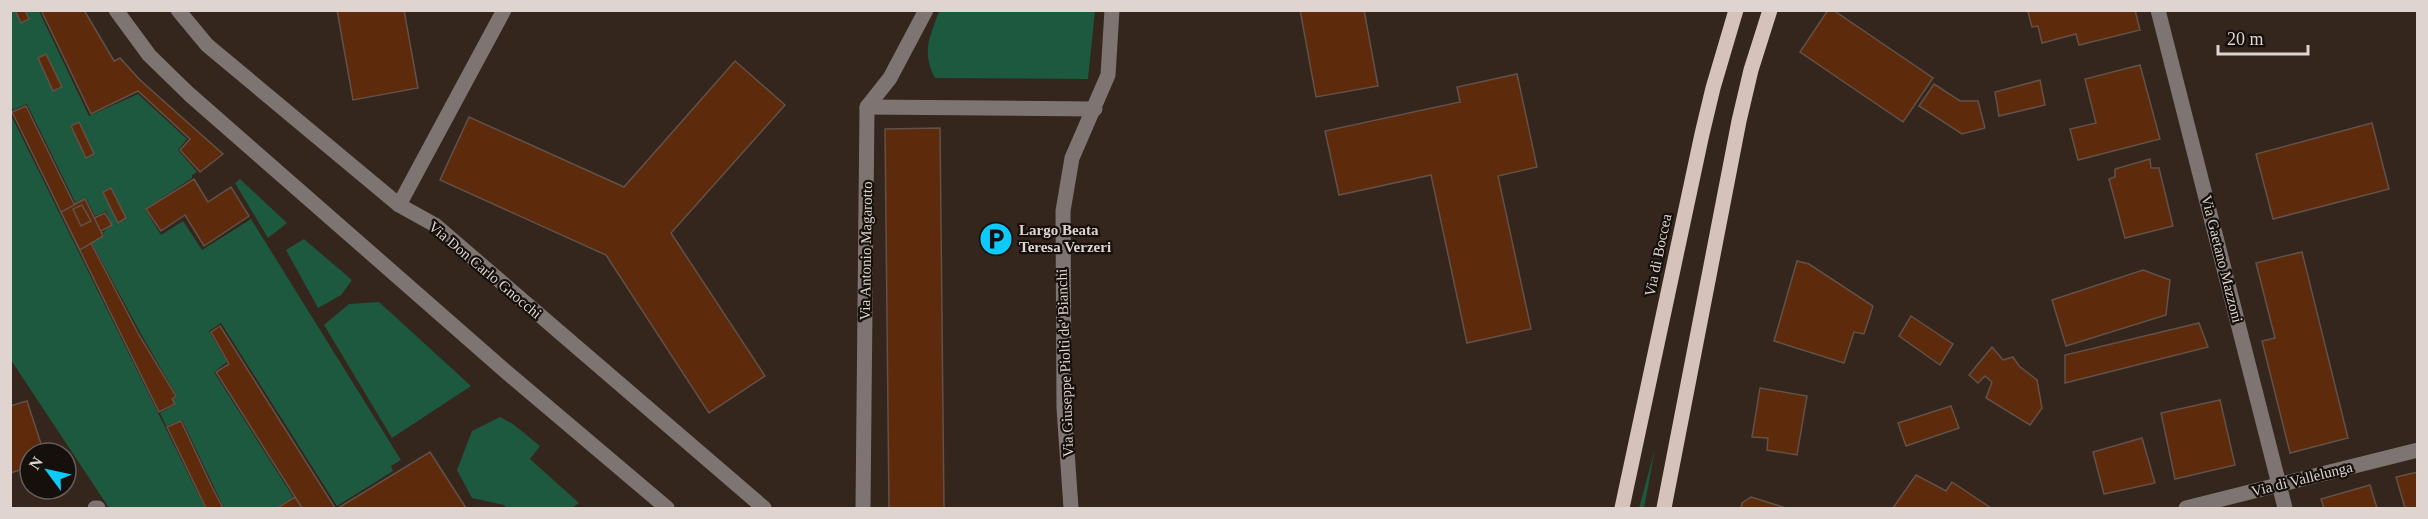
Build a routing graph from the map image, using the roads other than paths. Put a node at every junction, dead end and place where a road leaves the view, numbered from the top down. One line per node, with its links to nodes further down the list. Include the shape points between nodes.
1 (116, 10): 14 (street, via 149,55 189,94)
2 (178, 10): 11 (street, Via Don Carlo Gnocchi, via 207,45)
3 (504, 10): 11 (street)
4 (926, 10): 9 (street, via 890,78)
5 (1113, 10): 10 (street, Via Giuseppe Piolti de' Bianchi, via 1108,75)
6 (1736, 10): 18 (main road, Via di Boccea, via 1702,134)
7 (1770, 10): 19 (main road, via 1739,121)
8 (2158, 10): 13 (street, Via Gaetano Mazzoni)
9 (867, 107): 10 (street); 16 (street, Via Antonio Magarotto)
10 (1095, 109): 17 (street, Via Giuseppe Piolti de' Bianchi, via 1072,158 1063,211 1064,408)
11 (399, 205): 15 (street, Via Don Carlo Gnocchi, via 435,225)
12 (2418, 450): 13 (street, Via di Vallelunga)
13 (2280, 486): 20 (street, Via di Vallelunga); 21 (street, Via Gaetano Mazzoni)
14 (667, 508)
15 (764, 508)
16 (863, 508)
17 (1071, 508)
18 (1622, 508)
19 (1664, 508)
20 (2186, 508)
21 (2285, 508)

